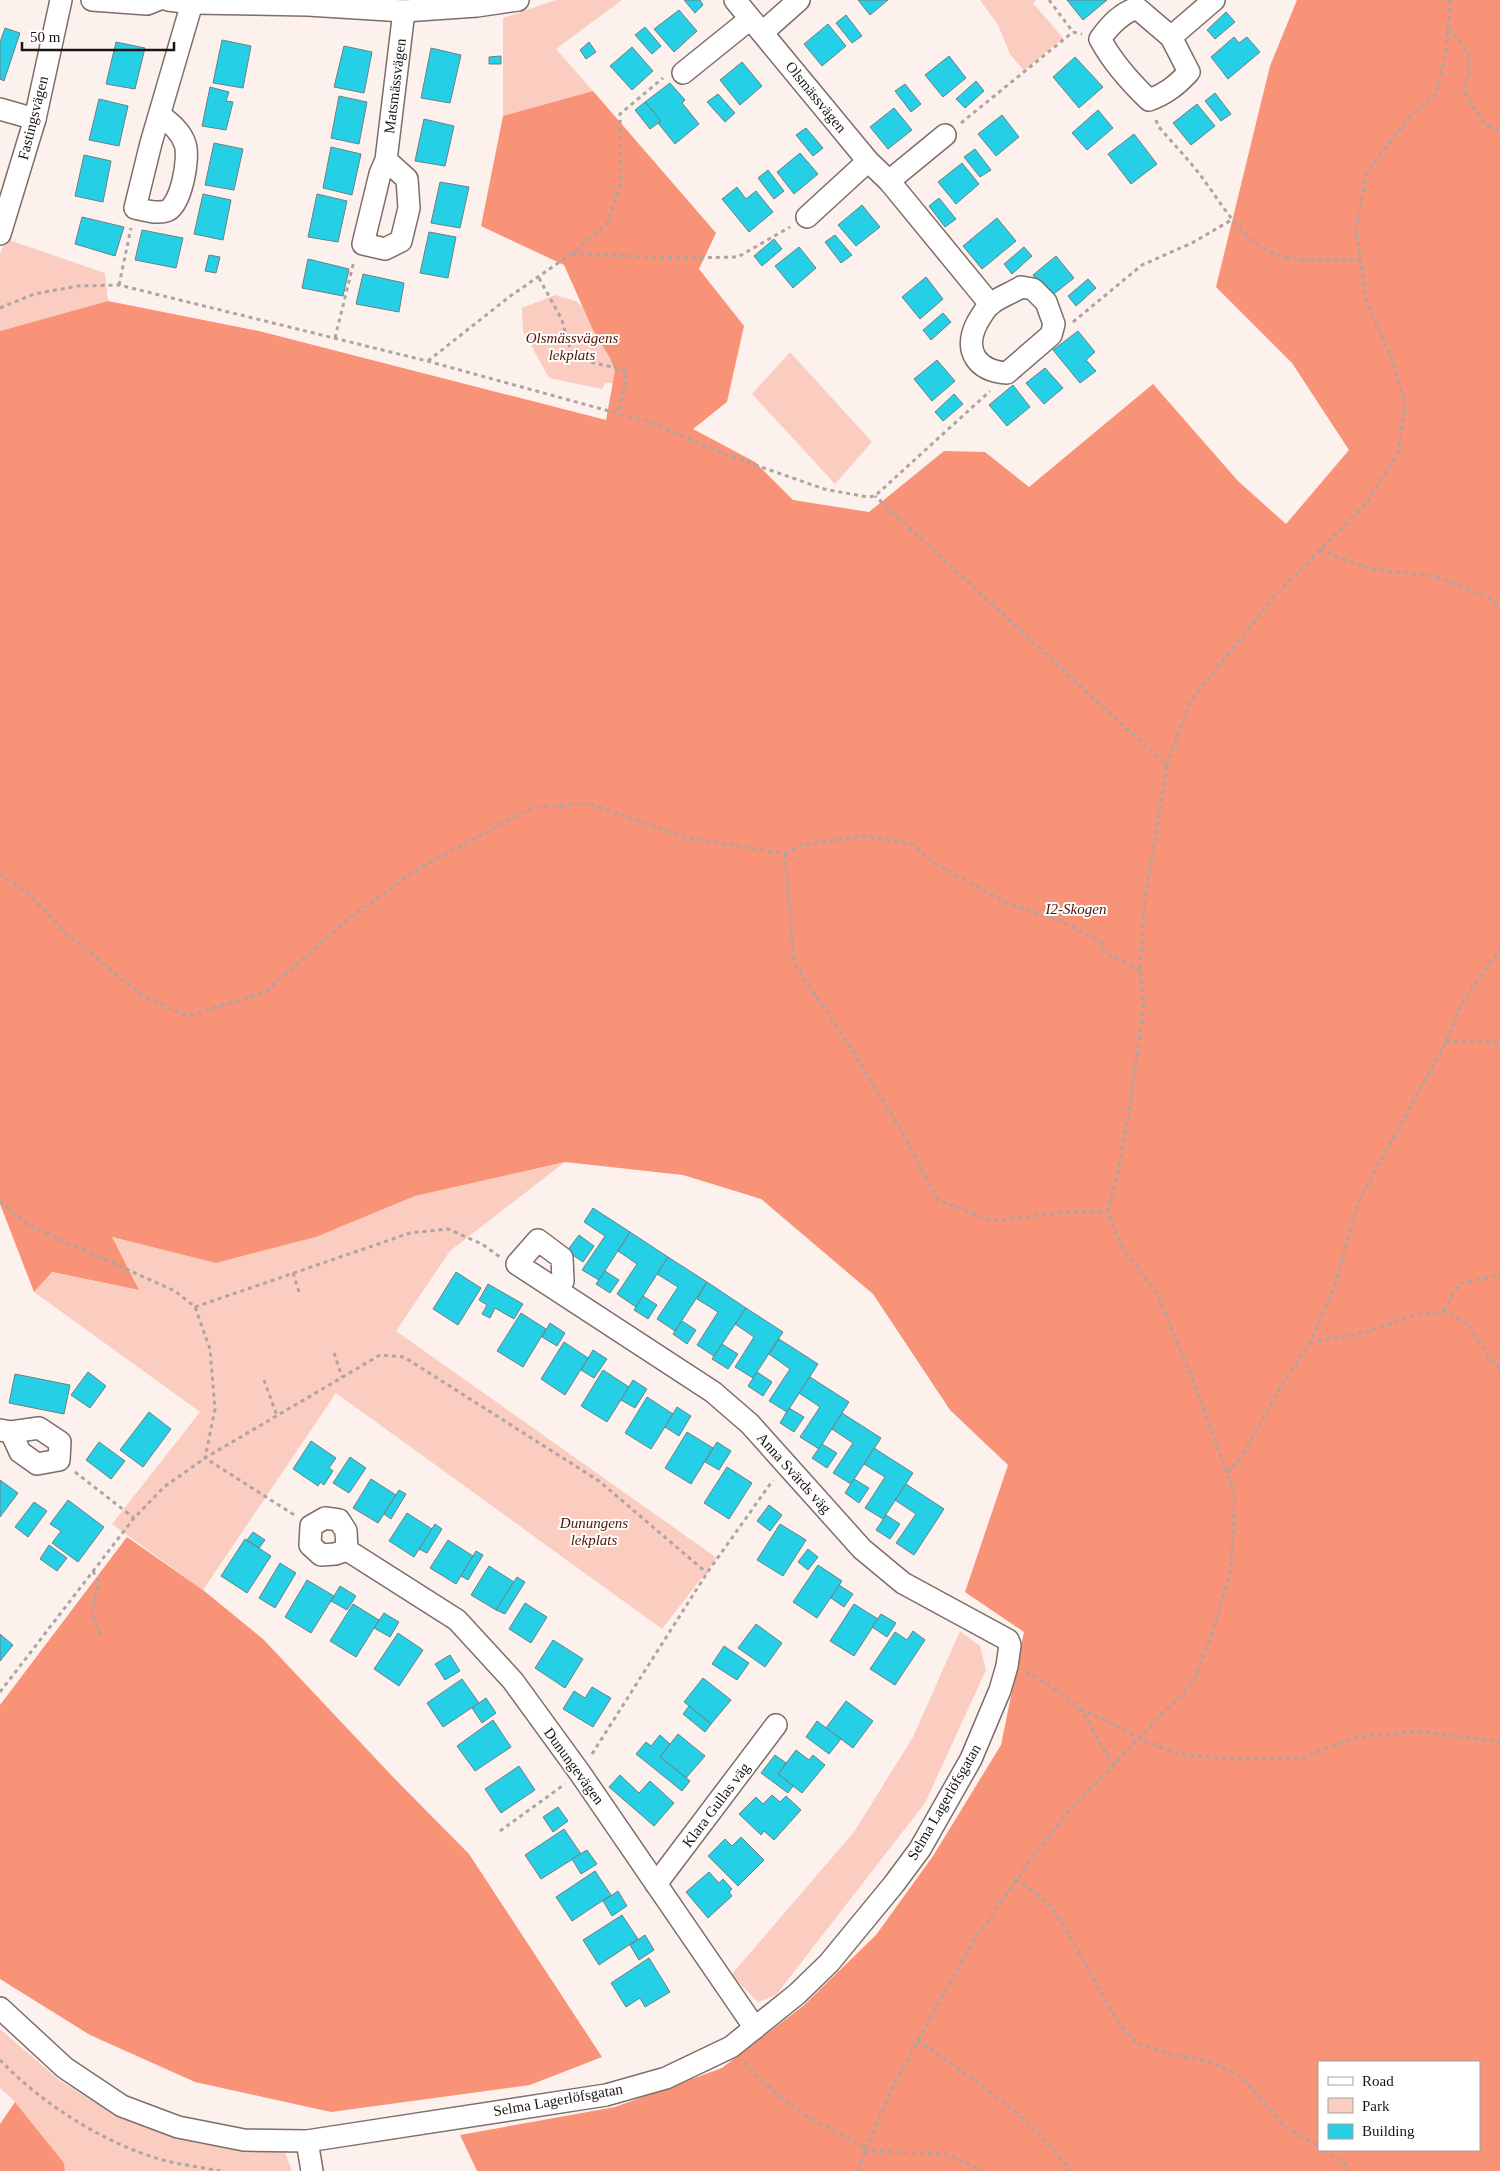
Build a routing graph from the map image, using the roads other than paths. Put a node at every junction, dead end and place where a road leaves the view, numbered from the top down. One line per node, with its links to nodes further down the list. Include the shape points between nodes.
1 (61, 0): 17 (street, Fastingsvägen)
2 (92, 0): 3 (street, via 147,4)
3 (157, 0)
4 (168, 0): 9 (street)
5 (518, 0): 11 (street)
6 (735, 0): 12 (street, Olsmässvägen)
7 (799, 0): 12 (street)
8 (1214, 0): 13 (street)
9 (192, 3): 10 (street); 16 (street)
10 (308, 3): 11 (street)
11 (404, 11): 19 (street, Matsmässvägen)
12 (757, 26): 14 (street); 20 (street, Olsmässvägen)
13 (1171, 37): 13 (street, via 1137,8 1126,11 1100,39 1109,58 1149,100 1176,87 1190,72)
14 (683, 73)
15 (0, 109): 17 (street)
16 (160, 115): 16 (street, via 135,208 165,212 173,208 180,191 188,151 182,136)
17 (35, 119): 23 (street, Fastingsvägen)
18 (946, 135): 21 (street)
19 (386, 160): 19 (street, Matsmässvägen, via 363,244 385,249 401,241 410,208 407,179)
20 (868, 161): 21 (street, Olsmässvägen); 22 (street)
21 (889, 181): 24 (street, Olsmässvägen)
22 (807, 217)
23 (0, 234)
24 (990, 304): 24 (street, via 974,329 974,356 982,366 1007,373 1051,335 1054,324 1046,302 1033,289 1021,287)
25 (558, 1290): 25 (street, Anna Svärds väg, via 517,1264 538,1240 562,1258 563,1281); 28 (street, Anna Svärds väg, via 713,1392 750,1424 862,1549 925,1597 1008,1640)
26 (6, 1431): 26 (street, via 39,1428 60,1442 59,1460 36,1464 20,1452)
27 (347, 1550): 27 (street, via 346,1531 339,1520 325,1518 311,1526 310,1545 321,1555); 30 (street, Dunungevägen, via 457,1620 513,1682)
28 (1007, 1666): 32 (street, Selma Lagerlöfsgatan, via 971,1759 920,1849 829,1963)
29 (776, 1725): 30 (street, Klara Gullas väg)
30 (656, 1884): 32 (street, Dunungevägen)
31 (0, 2008): 33 (street, Selma Lagerlöfsgatan, via 65,2068 122,2106 178,2126 244,2140)
32 (755, 2028): 33 (street, Selma Lagerlöfsgatan, via 731,2047 666,2078 606,2095)
33 (307, 2141): 34 (street)
34 (312, 2171)

